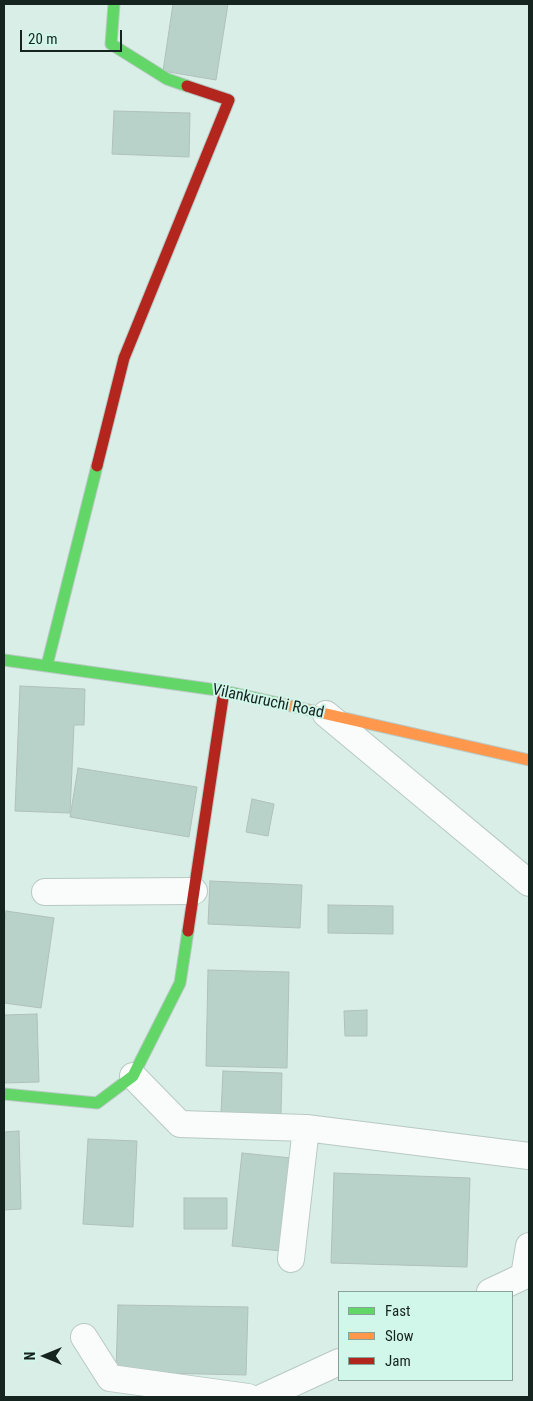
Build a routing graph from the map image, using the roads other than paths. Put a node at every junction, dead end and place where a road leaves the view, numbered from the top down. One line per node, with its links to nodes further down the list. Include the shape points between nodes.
1 (114, 4): 3 (street, via 111,44 167,79 229,100 124,358)
2 (4, 660): 3 (street, Vilankuruchi Road)
3 (46, 665): 4 (street, Vilankuruchi Road)
4 (224, 691): 5 (street, Vilankuruchi Road); 8 (street)
5 (326, 714): 6 (street, Vilankuruchi Road); 7 (street)
6 (529, 760)
7 (529, 883)
8 (194, 891): 9 (street); 10 (street, via 180,983)
9 (45, 892)
10 (133, 1076): 11 (street, via 97,1103); 12 (street, via 180,1124)
11 (4, 1094)
12 (306, 1128): 13 (street); 15 (street)
13 (529, 1156)
14 (529, 1246): 16 (street, via 524,1276)
15 (291, 1259)
16 (492, 1291)
17 (84, 1337): 19 (street, via 110,1378)
18 (338, 1362): 20 (street)
19 (248, 1397)
20 (263, 1397)

